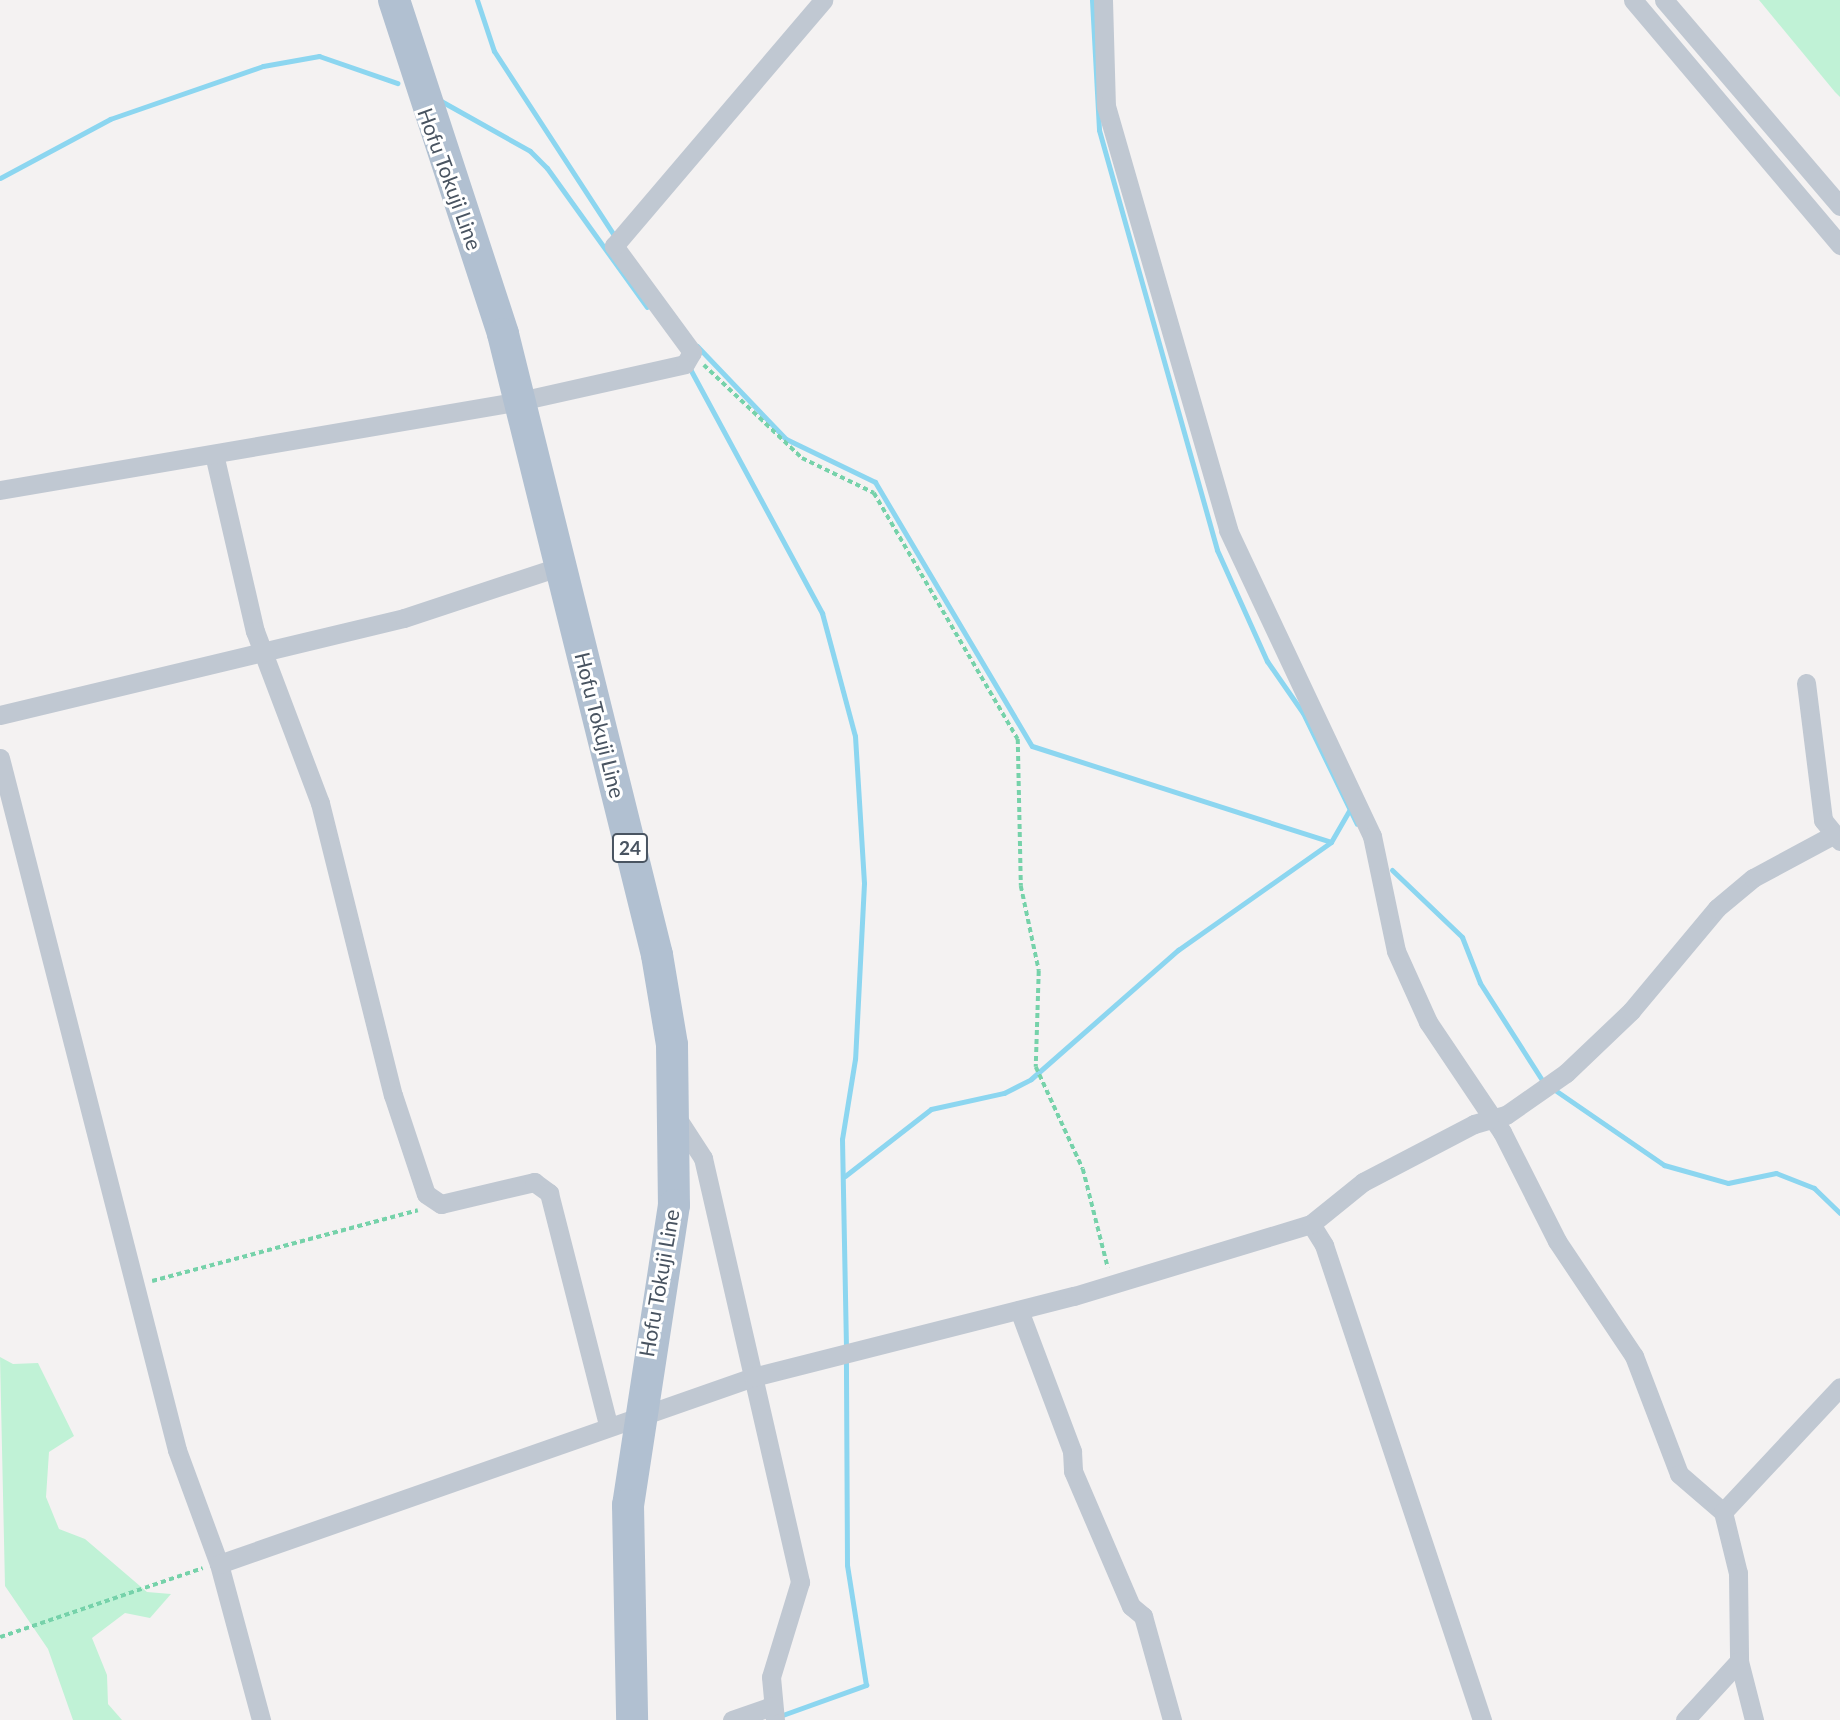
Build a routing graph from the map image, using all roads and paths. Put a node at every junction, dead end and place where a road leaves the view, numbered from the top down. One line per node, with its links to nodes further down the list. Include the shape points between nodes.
1 (394, 0): 9 (main road, Hofu Tokuji Line / 24)
2 (823, 0): 8 (street, via 614,246)
3 (1103, 0): 19 (street, via 1106,106 1228,530 1372,836 1386,913 1408,981)
4 (1633, 0): 7 (street)
5 (1664, 0): 6 (street)
6 (1840, 206)
7 (1840, 245)
8 (690, 358): 9 (street, via 674,368); 22 (path, via 802,458 874,493 1018,739 1021,886 1039,971 1036,1067 1083,1169)
9 (520, 401): 10 (street); 12 (main road, Hofu Tokuji Line / 24)
10 (214, 454): 11 (street); 13 (street)
11 (0, 490)
12 (561, 566): 13 (street, via 404,618); 18 (main road, Hofu Tokuji Line / 24, via 657,955)
13 (264, 653): 15 (street); 20 (street, via 330,835 393,1095 426,1194)
14 (1806, 683): 17 (street, via 1824,820)
15 (0, 715)
16 (0, 758): 23 (street)
17 (1837, 838): 19 (street, via 1753,878 1717,908 1601,1043 1506,1115)
18 (677, 1118): 25 (street, via 703,1158); 27 (main road, Hofu Tokuji Line / 24, via 674,1205)
19 (1493, 1119): 21 (street, via 1363,1182); 29 (street, via 1557,1241 1634,1356 1679,1474)
20 (434, 1199): 23 (path, via 424,1208); 28 (street, via 441,1204 534,1182 548,1193)
21 (1311, 1224): 22 (street); 38 (street, via 1324,1245)
22 (1113, 1285): 24 (street)
23 (133, 1286): 30 (street, via 177,1450)
24 (1019, 1310): 25 (street); 37 (street, via 1072,1451 1073,1471 1131,1606 1143,1616)
25 (753, 1377): 27 (street); 33 (street, via 800,1582 771,1677)
26 (1840, 1387): 29 (street)
27 (638, 1416): 28 (street); 35 (main road, Hofu Tokuji Line / 24, via 626,1579)
28 (608, 1425): 30 (street)
29 (1723, 1512): 32 (street, via 1738,1573)
30 (219, 1564): 31 (path); 34 (street)
31 (0, 1637)
32 (1739, 1661): 39 (street); 40 (street)
33 (774, 1713): 36 (street)
34 (261, 1720)
35 (632, 1720)
36 (732, 1720)
37 (1172, 1720)
38 (1482, 1720)
39 (1685, 1720)
40 (1754, 1720)

